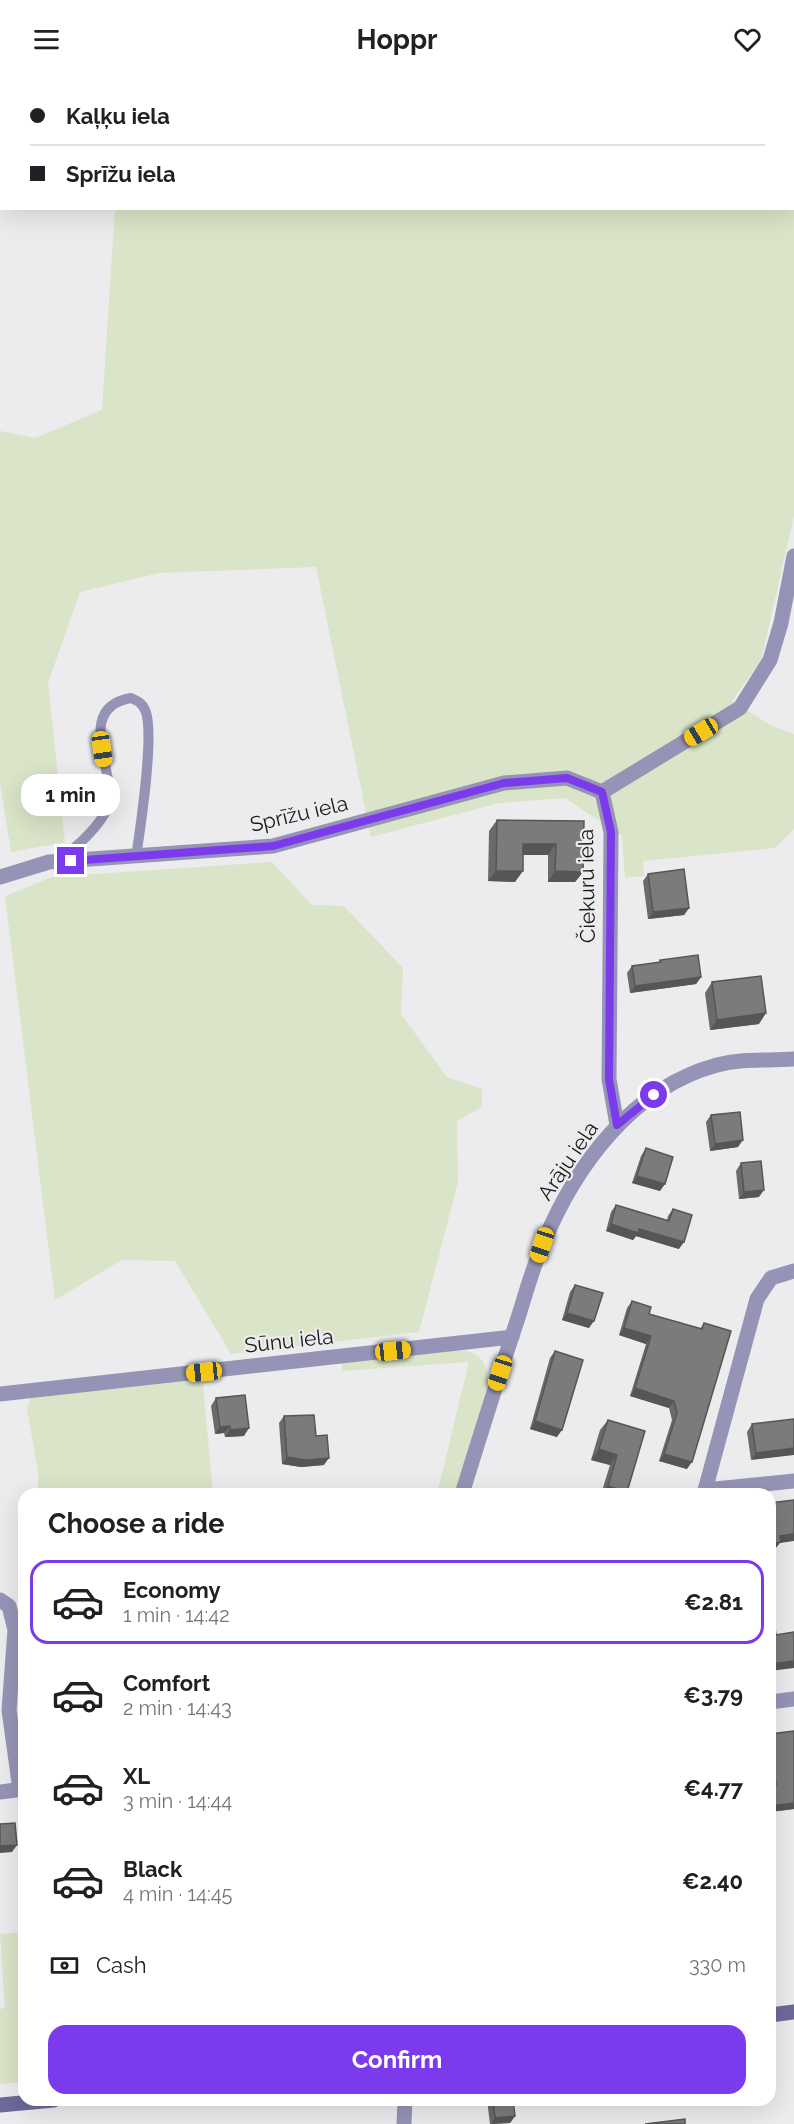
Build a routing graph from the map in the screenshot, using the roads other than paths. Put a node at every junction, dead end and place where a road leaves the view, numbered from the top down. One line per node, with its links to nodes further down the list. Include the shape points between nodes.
1 (794, 556): 2 (street, via 782,623 770,660 741,708)
2 (602, 792): 3 (street, Sprīžu iela, via 567,778 504,783 273,846); 7 (street, Čiekuru iela, via 611,832 609,1079)
3 (136, 857): 4 (street, Sprīžu iela); 4 (lane, via 146,781 148,725 146,711 131,698 111,705 100,733 111,798 107,811 77,847)
4 (49, 862): 5 (street, Sprīžu iela)
5 (0, 877)
6 (794, 1059): 7 (street, Arāju iela, via 740,1060 716,1065 668,1087)
7 (617, 1125): 9 (street, Arāju iela, via 561,1205 542,1245)
8 (794, 1271): 13 (street, via 771,1278 757,1299)
9 (512, 1337): 10 (street, Sūnu iela); 12 (street, Arāju iela)
10 (0, 1394)
11 (794, 1481): 14 (street)
12 (464, 1488)
13 (705, 1488)
14 (737, 1488)
15 (0, 1600): 18 (street, via 9,1606 15,1630 9,1710)
16 (794, 1699): 17 (street)
17 (776, 1701)
18 (18, 1765)
19 (18, 1790): 20 (street)
20 (0, 1792)
21 (794, 2012): 22 (street)
22 (776, 2014)
23 (18, 2103): 24 (street)
24 (0, 2105)
25 (405, 2106): 26 (street)
26 (404, 2124)

